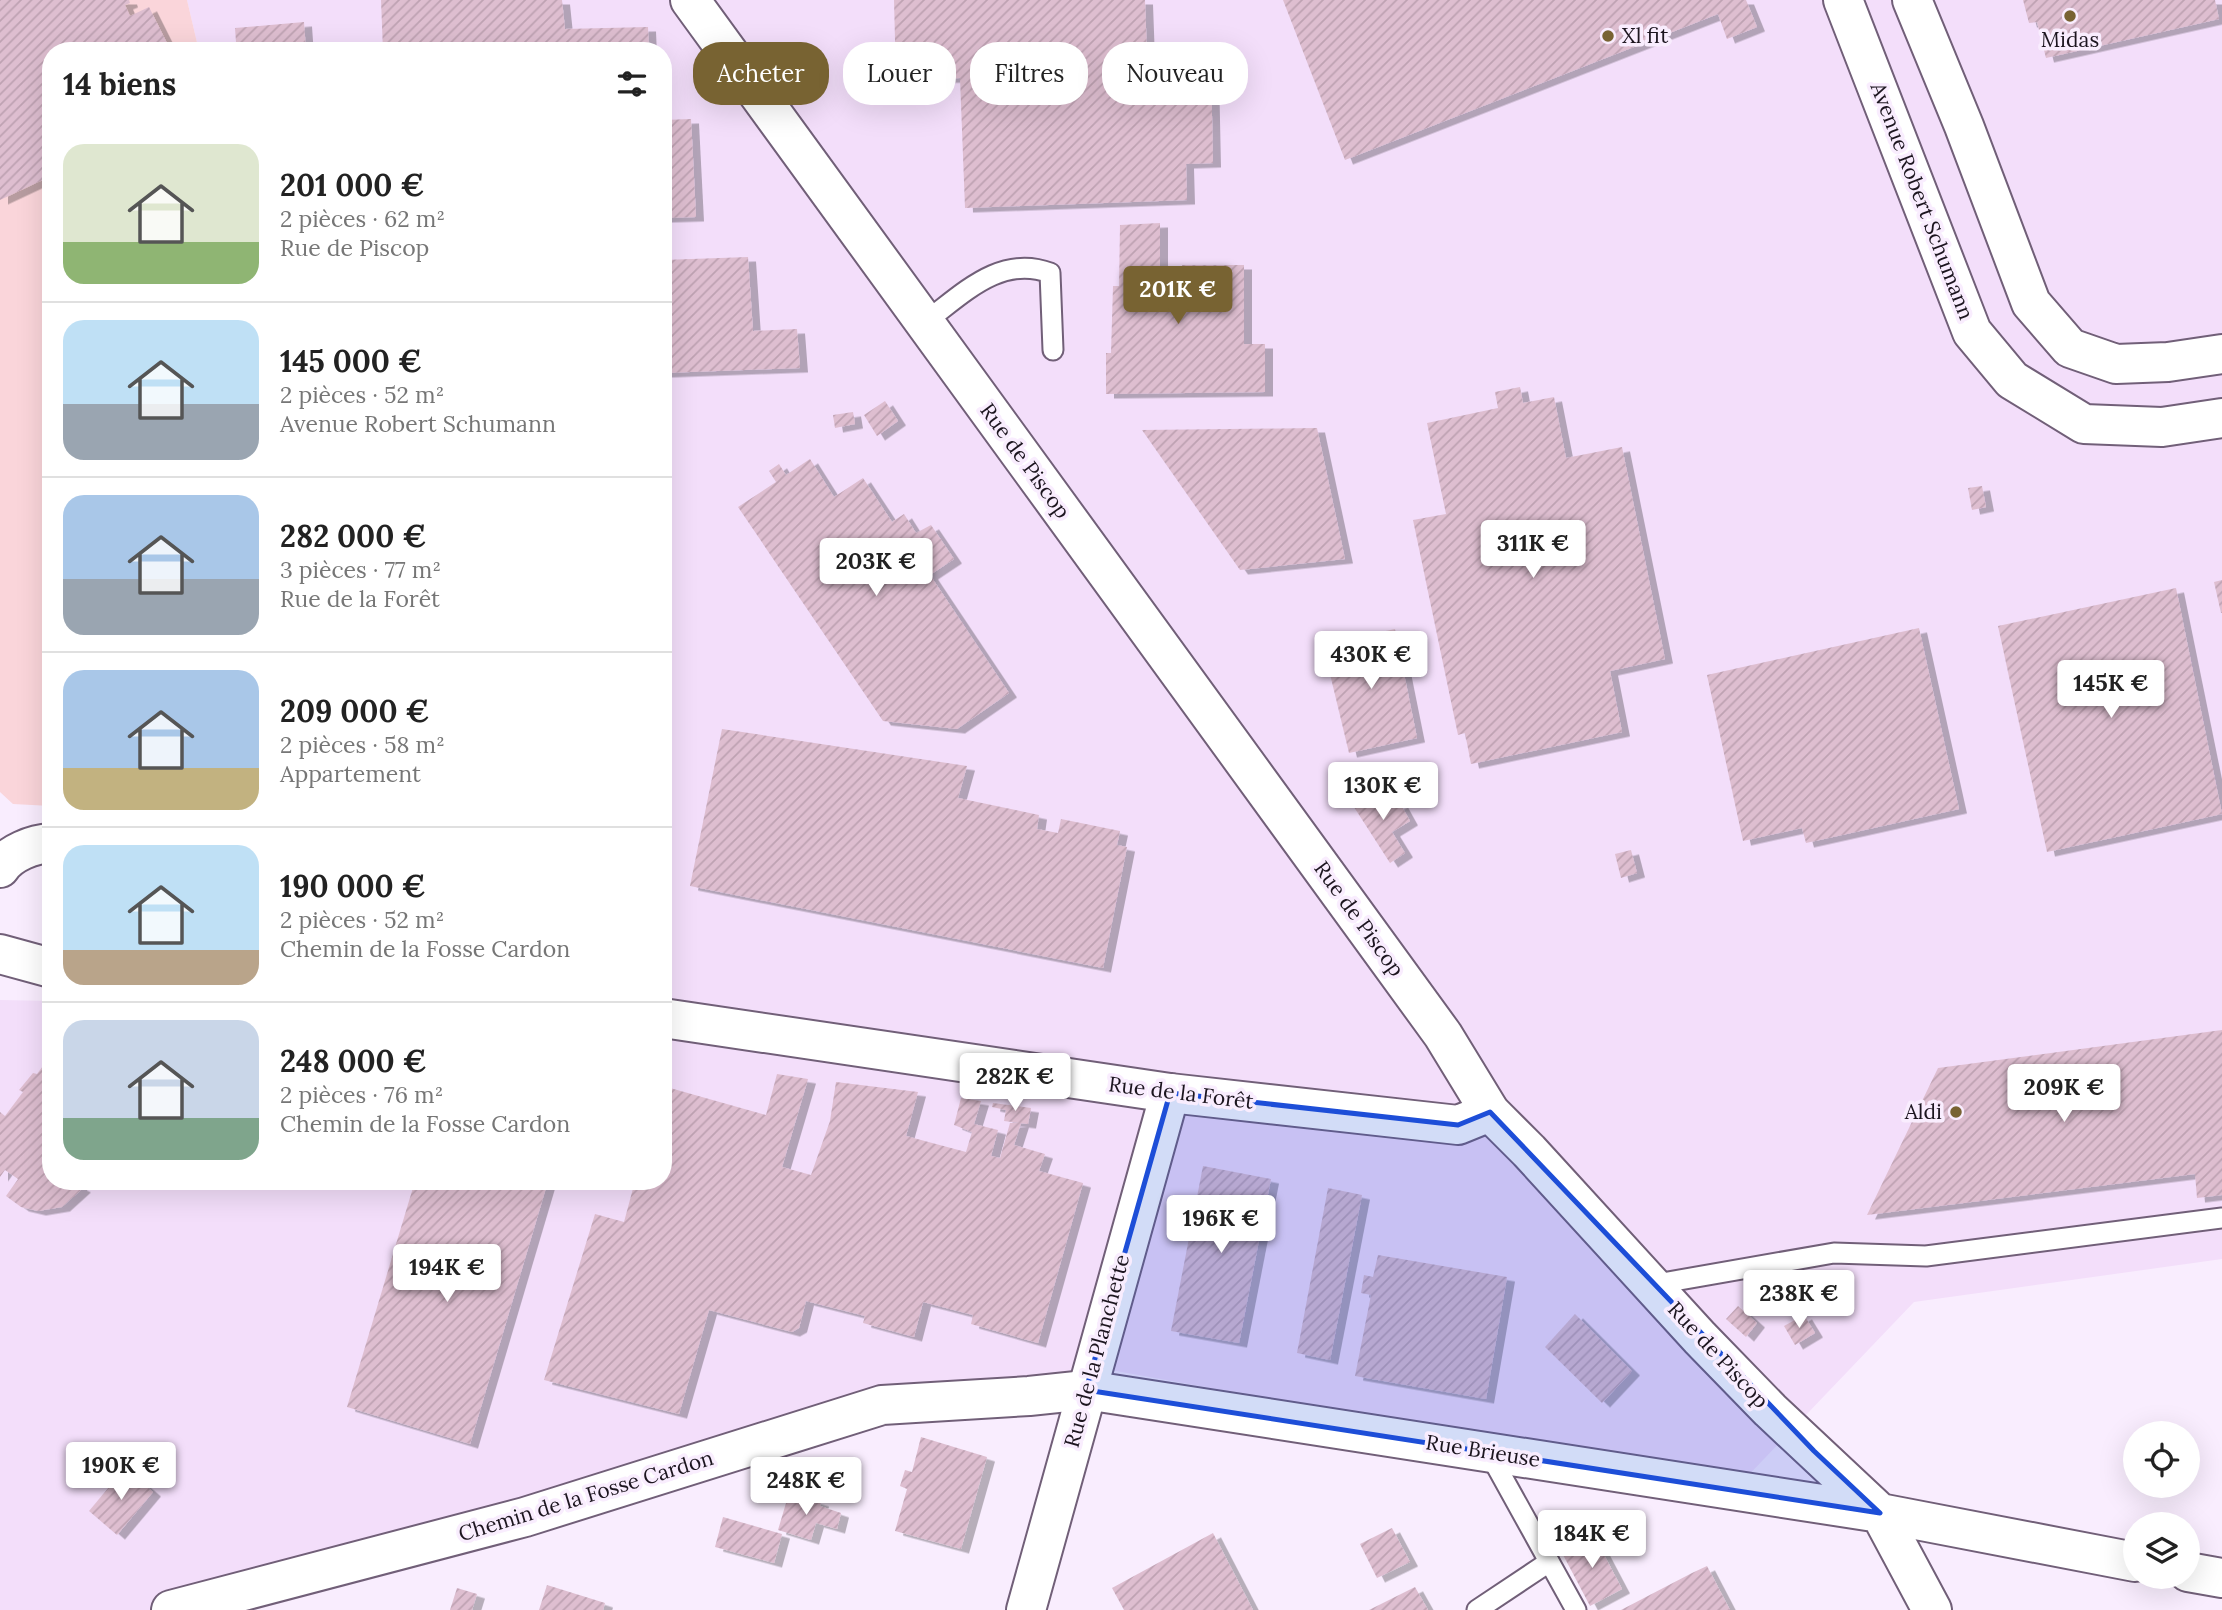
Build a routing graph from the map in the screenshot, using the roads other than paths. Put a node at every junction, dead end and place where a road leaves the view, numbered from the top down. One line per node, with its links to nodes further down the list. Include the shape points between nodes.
1 (690, 0): 4 (street, Rue de Piscop)
2 (1843, 0): 7 (street, Avenue Robert Schumann, via 1972,332 2012,380 2084,424 2162,427)
3 (1912, 0): 6 (street, via 2031,303 2070,348 2116,364)
4 (925, 322): 5 (lane, via 978,280 1009,269 1036,268 1050,273); 14 (street, Rue de Piscop, via 1443,1035)
5 (1053, 350)
6 (2222, 354)
7 (2222, 418)
8 (42, 844): 9 (street, via 5,860)
9 (0, 868)
10 (0, 954): 11 (street)
11 (42, 966)
12 (672, 1019): 13 (street, Rue de la Forêt)
13 (1170, 1093): 14 (street, Rue de la Forêt, via 1458,1125); 17 (street, Rue de la Planchette)
14 (1490, 1112): 16 (street, Rue de Piscop)
15 (2222, 1218): 16 (lane, via 1926,1256 1834,1253)
16 (1651, 1284): 19 (street, Rue de Piscop, via 1770,1410)
17 (1086, 1390): 18 (street, Rue Brieuse); 24 (street, Chemin de la Fosse Cardon, via 882,1405 525,1517); 25 (street, Rue de la Planchette)
18 (1488, 1452): 19 (street, Rue Brieuse); 21 (lane)
19 (1880, 1513): 20 (street); 28 (street)
20 (2123, 1560)
21 (1549, 1562): 26 (lane); 27 (lane)
22 (2200, 1574): 23 (street)
23 (2222, 1578)
24 (171, 1610)
25 (1026, 1610)
26 (1477, 1610)
27 (1576, 1610)
28 (1932, 1610)

